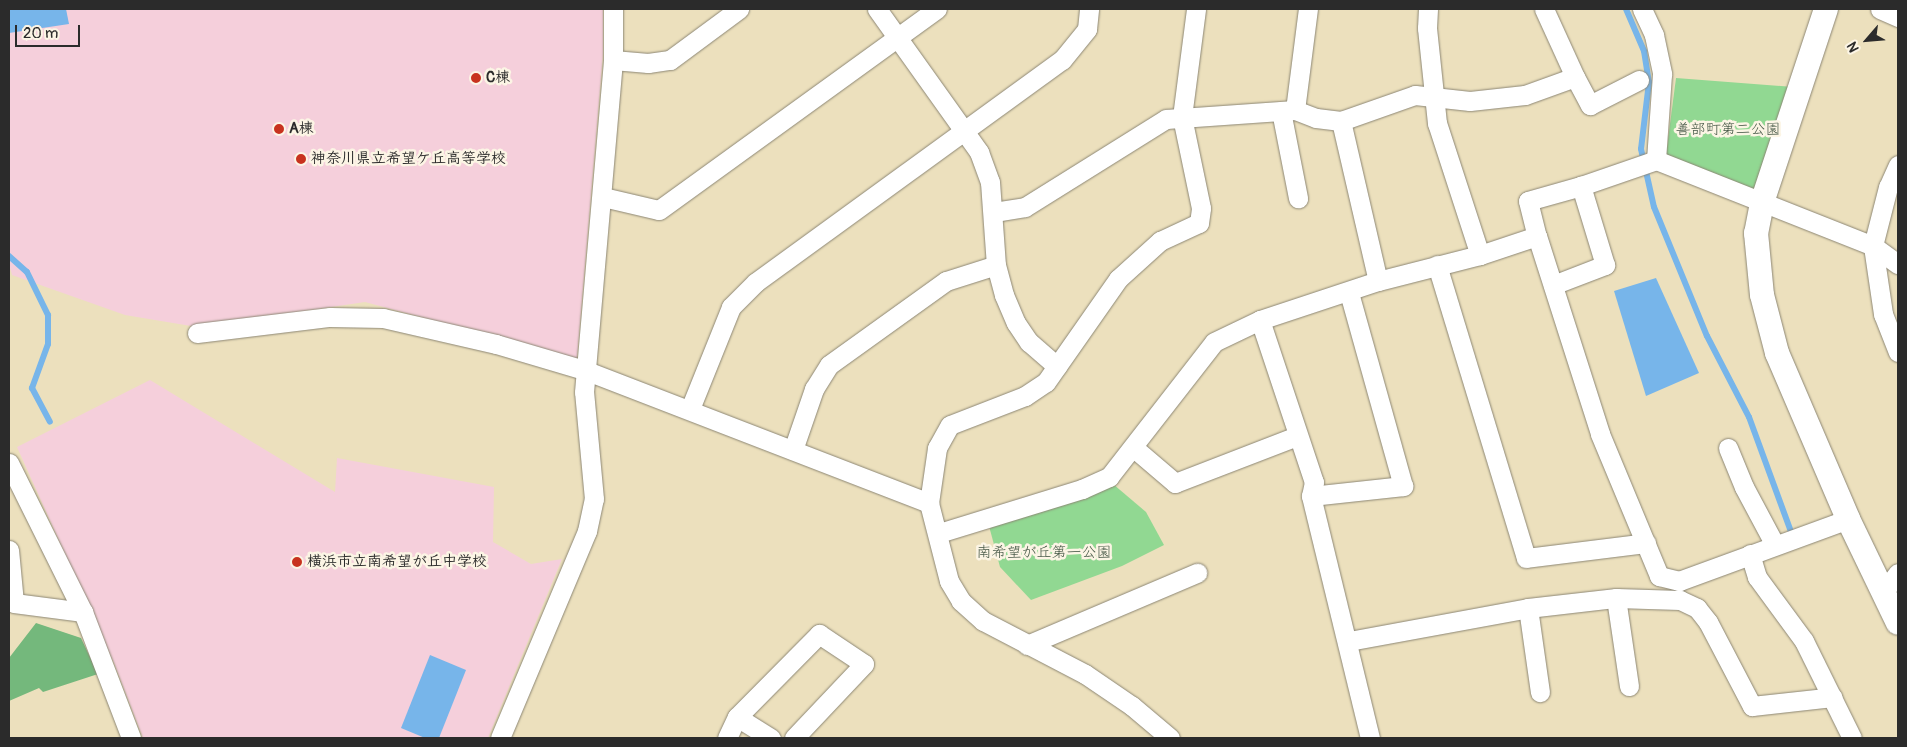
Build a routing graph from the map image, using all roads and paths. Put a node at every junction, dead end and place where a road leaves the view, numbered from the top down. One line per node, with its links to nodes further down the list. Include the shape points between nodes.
1 (613, 9): 15 (street)
2 (738, 9): 15 (street, via 670,60 648,63)
3 (877, 9): 14 (street)
4 (937, 9): 14 (street)
5 (1089, 9): 22 (street, via 1087,30 1062,60)
6 (1196, 9): 20 (street)
7 (1308, 9): 19 (street)
8 (1428, 9): 18 (street, via 1427,28)
9 (1544, 9): 16 (street)
10 (1642, 9): 23 (street, via 1654,35 1662,74)
11 (1826, 9): 28 (street)
12 (1880, 9): 13 (street)
13 (1898, 16)
14 (899, 37): 22 (street); 26 (street, via 659,210)
15 (613, 60): 26 (street)
16 (1575, 77): 17 (street, via 1590,105); 18 (street, via 1525,95 1470,101)
17 (1639, 80)
18 (1437, 98): 21 (street, via 1415,95); 32 (street, via 1437,123)
19 (1288, 110): 20 (street); 21 (street); 27 (street)
20 (1182, 117): 29 (street, via 1166,119 1025,207); 42 (street, via 1201,208 1199,223 1160,241 1118,279)
21 (1341, 121): 36 (street)
22 (964, 128): 29 (street, via 986,167); 44 (street, via 756,282 731,307)
23 (1656, 160): 25 (street); 28 (street)
24 (1898, 165): 31 (street, via 1888,187)
25 (1581, 186): 30 (street, via 1528,201); 37 (street, via 1605,266)
26 (603, 196): 43 (street)
27 (1298, 198)
28 (1762, 203): 31 (street); 52 (street, via 1757,242 1762,295 1777,353)
29 (994, 212): 35 (street)
30 (1537, 236): 32 (street); 37 (street)
31 (1874, 246): 33 (street); 41 (street, via 1883,314)
32 (1480, 255): 34 (street)
33 (1898, 264)
34 (1437, 265): 36 (street); 54 (street, via 1526,558)
35 (996, 266): 42 (street, via 1016,323 1029,342); 48 (street, via 946,281 829,365 814,389)
36 (1378, 281): 38 (street)
37 (1553, 285): 54 (street, via 1600,434)
38 (1349, 292): 39 (street); 50 (street, via 1403,486)
39 (1260, 320): 45 (street); 46 (street, via 1214,342)
40 (197, 333): 43 (street, via 330,317 383,318 496,344)
41 (1898, 352)
42 (1057, 366): 51 (street, via 1046,382 1025,396 950,425 937,448)
43 (587, 371): 44 (street); 72 (street, via 584,392 594,498 587,531)
44 (690, 409): 48 (street)
45 (1297, 436): 46 (street, via 1175,483); 50 (street, via 1314,482)
46 (1134, 448): 53 (street, via 1108,477 1100,481)
47 (1728, 448): 55 (street, via 1744,487)
48 (793, 450): 51 (street)
49 (9, 469): 63 (street)
50 (1310, 496): 65 (street)
51 (929, 503): 53 (street)
52 (1848, 519): 55 (street); 60 (street)
53 (939, 533): 66 (street, via 949,581 961,601 983,621)
54 (1646, 543): 57 (street, via 1659,576 1679,581)
55 (1776, 545): 57 (street)
56 (9, 550): 63 (street, via 14,602)
57 (1750, 554): 69 (street, via 1757,577 1804,641)
58 (1197, 573): 66 (street)
59 (1898, 573): 60 (street)
60 (1882, 594): 64 (street)
61 (1616, 598): 62 (street); 67 (street); 69 (street, via 1680,600 1697,608 1752,706)
62 (1528, 608): 65 (street); 68 (street)
63 (83, 612): 71 (street)
64 (1898, 623)
65 (1349, 641): 77 (street)
66 (1027, 645): 76 (street, via 1085,674 1132,706)
67 (1629, 686)
68 (1540, 692)
69 (1833, 697): 78 (street)
70 (737, 717): 73 (street); 74 (street); 75 (street, via 819,634 864,664)
71 (130, 738)
72 (500, 738)
73 (727, 738)
74 (771, 738)
75 (794, 738)
76 (1170, 738)
77 (1370, 738)
78 (1852, 738)

